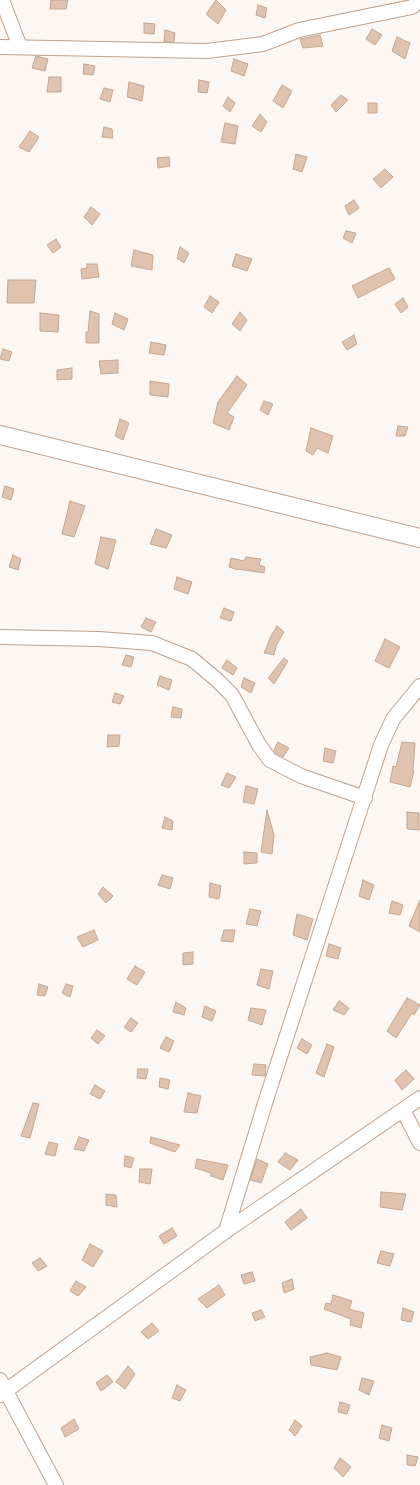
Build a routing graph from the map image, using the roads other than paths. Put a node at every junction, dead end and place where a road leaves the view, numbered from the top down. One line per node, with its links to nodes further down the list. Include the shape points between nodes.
1 (2, 0): 4 (street)
2 (420, 0): 4 (street, via 412,7 300,30 263,44 207,51)
3 (0, 47): 4 (street)
4 (20, 47)
5 (0, 435): 6 (main road)
6 (420, 538)
7 (0, 636): 9 (street, via 99,638 152,643 192,659 232,695 259,746 270,760 301,776)
8 (420, 686): 9 (street, via 393,719 381,745)
9 (365, 798): 13 (street, via 268,1093)
10 (420, 1098): 11 (street)
11 (403, 1110): 12 (street); 13 (street)
12 (420, 1143)
13 (226, 1231): 14 (street)
14 (2, 1388): 15 (street)
15 (56, 1485)

